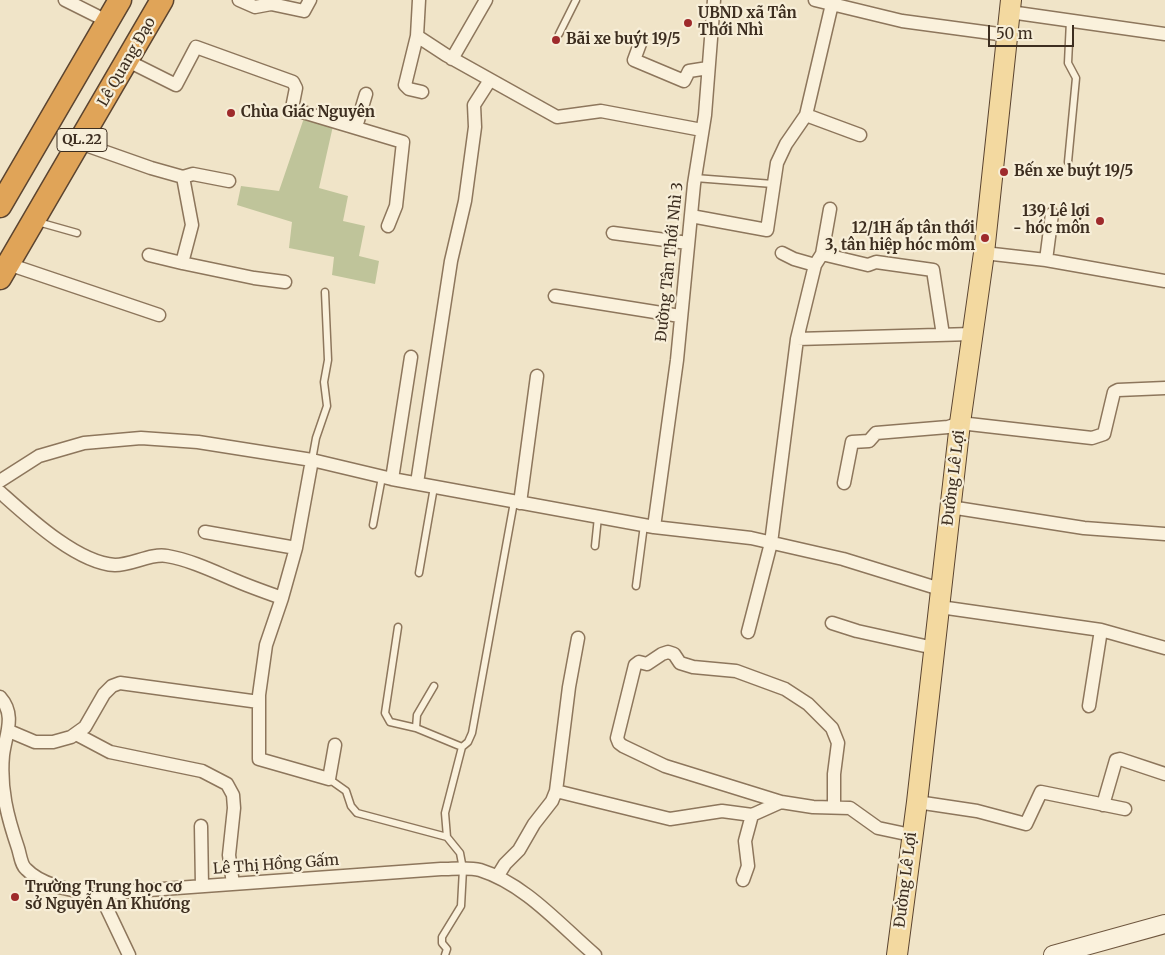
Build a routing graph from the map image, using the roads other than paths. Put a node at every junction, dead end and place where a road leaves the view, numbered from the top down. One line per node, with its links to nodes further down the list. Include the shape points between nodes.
1 (65, 0): 14 (street)
2 (120, 0): 38 (highway, QL.22)
3 (149, 0): 53 (highway, Lê Quang Đạo / QL.22)
4 (162, 0): 22 (highway, Lê Quang Đạo / QL.22)
5 (239, 0): 6 (street, via 255,7 271,4 304,11)
6 (310, 0)
7 (419, 0): 19 (street)
8 (486, 0): 21 (street)
9 (576, 0): 16 (lane)
10 (714, 0): 23 (street, Đường Tân Thới Nhì 3)
11 (815, 0): 12 (street)
12 (832, 4): 18 (street, via 902,21); 27 (street)
13 (1011, 6): 15 (street); 18 (main road, Đường Lê Lợi)
14 (101, 8): 36 (highway, QL.22)
15 (1070, 21): 17 (street); 32 (lane, via 1068,63 1076,78)
16 (558, 34)
17 (1165, 34)
18 (1006, 35): 48 (main road, Đường Lê Lợi)
19 (417, 36): 21 (street); 25 (street, via 404,85)
20 (641, 41): 23 (street, via 634,60 684,81 690,71)
21 (452, 59): 24 (street)
22 (128, 61): 28 (street, via 176,86 196,47 292,82 296,88 292,108); 31 (highway, Lê Quang Đạo / QL.22)
23 (708, 68): 29 (street, Đường Tân Thới Nhì 3)
24 (490, 80): 29 (street, via 557,117 600,111); 72 (street, via 474,105 475,127 465,201 451,260)
25 (422, 92)
26 (366, 94): 28 (street)
27 (806, 115): 30 (street); 37 (street, via 786,144 777,163)
28 (356, 127): 43 (street, via 403,142 396,206)
29 (702, 130): 34 (street, Đường Tân Thới Nhì 3)
30 (860, 135)
31 (80, 143): 33 (street); 42 (highway, Lê Quang Đạo / QL.22)
32 (1068, 162)
33 (183, 177): 35 (street, via 194,174); 52 (street, via 192,225)
34 (695, 178): 37 (lane); 41 (street, Đường Tân Thới Nhì 3)
35 (229, 181)
36 (0, 182)
37 (773, 184): 41 (street, via 768,230)
38 (0, 206)
39 (830, 209): 49 (street)
40 (1052, 214): 51 (street)
41 (690, 216): 46 (street, Đường Tân Thới Nhì 3)
42 (34, 221): 44 (lane); 53 (highway, Lê Quang Đạo / QL.22)
43 (388, 226)
44 (77, 233)
45 (613, 233): 46 (street)
46 (688, 243): 60 (street, Đường Tân Thới Nhì 3)
47 (782, 253): 54 (street)
48 (984, 253): 51 (street); 61 (main road, Đường Lê Lợi)
49 (822, 254): 54 (street); 62 (street, via 868,265 881,263 933,270)
50 (149, 255): 52 (street)
51 (1046, 260): 55 (street)
52 (182, 263): 56 (street)
53 (3, 264): 59 (street)
54 (815, 265): 63 (street)
55 (1165, 281)
56 (285, 282)
57 (325, 292): 68 (lane, via 328,360 324,382 328,406)
58 (555, 296): 60 (street)
59 (159, 315)
60 (680, 316): 79 (street, Đường Tân Thới Nhì 3)
61 (972, 334): 62 (street); 67 (main road, Đường Lê Lợi)
62 (943, 335): 63 (street)
63 (797, 339): 82 (street)
64 (411, 357): 69 (street)
65 (538, 376): 75 (street)
66 (1165, 388): 67 (street, via 1114,392 1104,434 1092,438)
67 (960, 423): 71 (street, via 948,427 876,433 869,441 853,441); 76 (main road, Đường Lê Lợi)
68 (312, 460): 69 (street); 70 (street, via 198,442 141,438 84,443 39,456); 84 (street)
69 (387, 478): 72 (street); 78 (lane)
70 (0, 481)
71 (844, 483)
72 (417, 484): 73 (street)
73 (434, 487): 75 (street); 85 (lane)
74 (0, 492): 87 (street, via 36,524 73,550 100,561 114,565 129,564 165,555 205,567)
75 (517, 502): 77 (street); 104 (lane, via 472,733)
76 (950, 507): 81 (street, via 1084,528); 88 (main road, Đường Lê Lợi)
77 (598, 517): 79 (street); 83 (lane)
78 (372, 525)
79 (649, 526): 82 (street); 86 (lane)
80 (206, 532): 84 (street)
81 (1165, 534)
82 (771, 543): 88 (street, via 843,559); 92 (street)
83 (595, 546)
84 (296, 548): 87 (street)
85 (419, 573)
86 (636, 586)
87 (282, 598): 98 (street, via 266,645)
88 (940, 598): 91 (street); 94 (main road, Đường Lê Lợi)
89 (832, 623): 94 (street)
90 (398, 627): 100 (lane, via 385,713 390,722)
91 (1101, 630): 95 (street); 99 (street)
92 (748, 632)
93 (578, 638): 107 (street)
94 (934, 648): 109 (main road, Đường Lê Lợi)
95 (1165, 648)
96 (434, 686): 100 (lane, via 417,714)
97 (0, 697): 101 (street, Lê Thị Hồng Gấm, via 10,716)
98 (259, 702): 102 (street, via 120,683 104,694 85,727); 106 (street, via 259,759)
99 (1089, 706)
100 (416, 728): 104 (lane)
101 (9, 731): 102 (street, via 35,742 53,742); 122 (street, Lê Thị Hồng Gấm, via 0,781 4,805 25,869 44,881)
102 (76, 734): 120 (street, via 110,752 202,771 227,784 233,795 234,808 229,862)
103 (335, 745): 106 (street)
104 (462, 747): 116 (lane, via 445,813)
105 (1165, 774): 110 (street, via 1116,760)
106 (329, 779): 116 (lane, via 346,791 357,813)
107 (556, 791): 113 (street, via 663,818 677,819 722,811); 118 (street, via 519,850)
108 (781, 802): 111 (street); 111 (street, via 666,766 619,743 617,738 635,665 639,662 647,664 668,652 674,654 680,664 736,671 785,689 808,704 832,728 838,743); 113 (street)
109 (917, 802): 110 (street, via 977,811 1026,824 1042,792); 115 (main road, Đường Lê Lợi)
110 (1103, 805): 112 (street)
111 (834, 807): 115 (street, via 850,808 878,828)
112 (1125, 810)
113 (752, 815): 119 (street, via 746,841 748,866)
114 (200, 826): 121 (street)
115 (911, 835): 127 (main road, Đường Lê Lợi)
116 (447, 837): 117 (lane, via 460,853)
117 (463, 869): 118 (street, Lê Thị Hồng Gấm); 120 (street, Lê Thị Hồng Gấm); 125 (lane, via 461,906 441,940 447,949)
118 (497, 877): 126 (street, Lê Thị Hồng Gấm, via 527,895)
119 (744, 880)
120 (234, 884): 121 (street, Lê Thị Hồng Gấm)
121 (202, 886): 122 (street, Lê Thị Hồng Gấm)
122 (100, 894): 124 (street)
123 (1165, 924): 128 (street)
124 (129, 955)
125 (445, 955)
126 (595, 955)
127 (897, 955)
128 (1053, 955)

